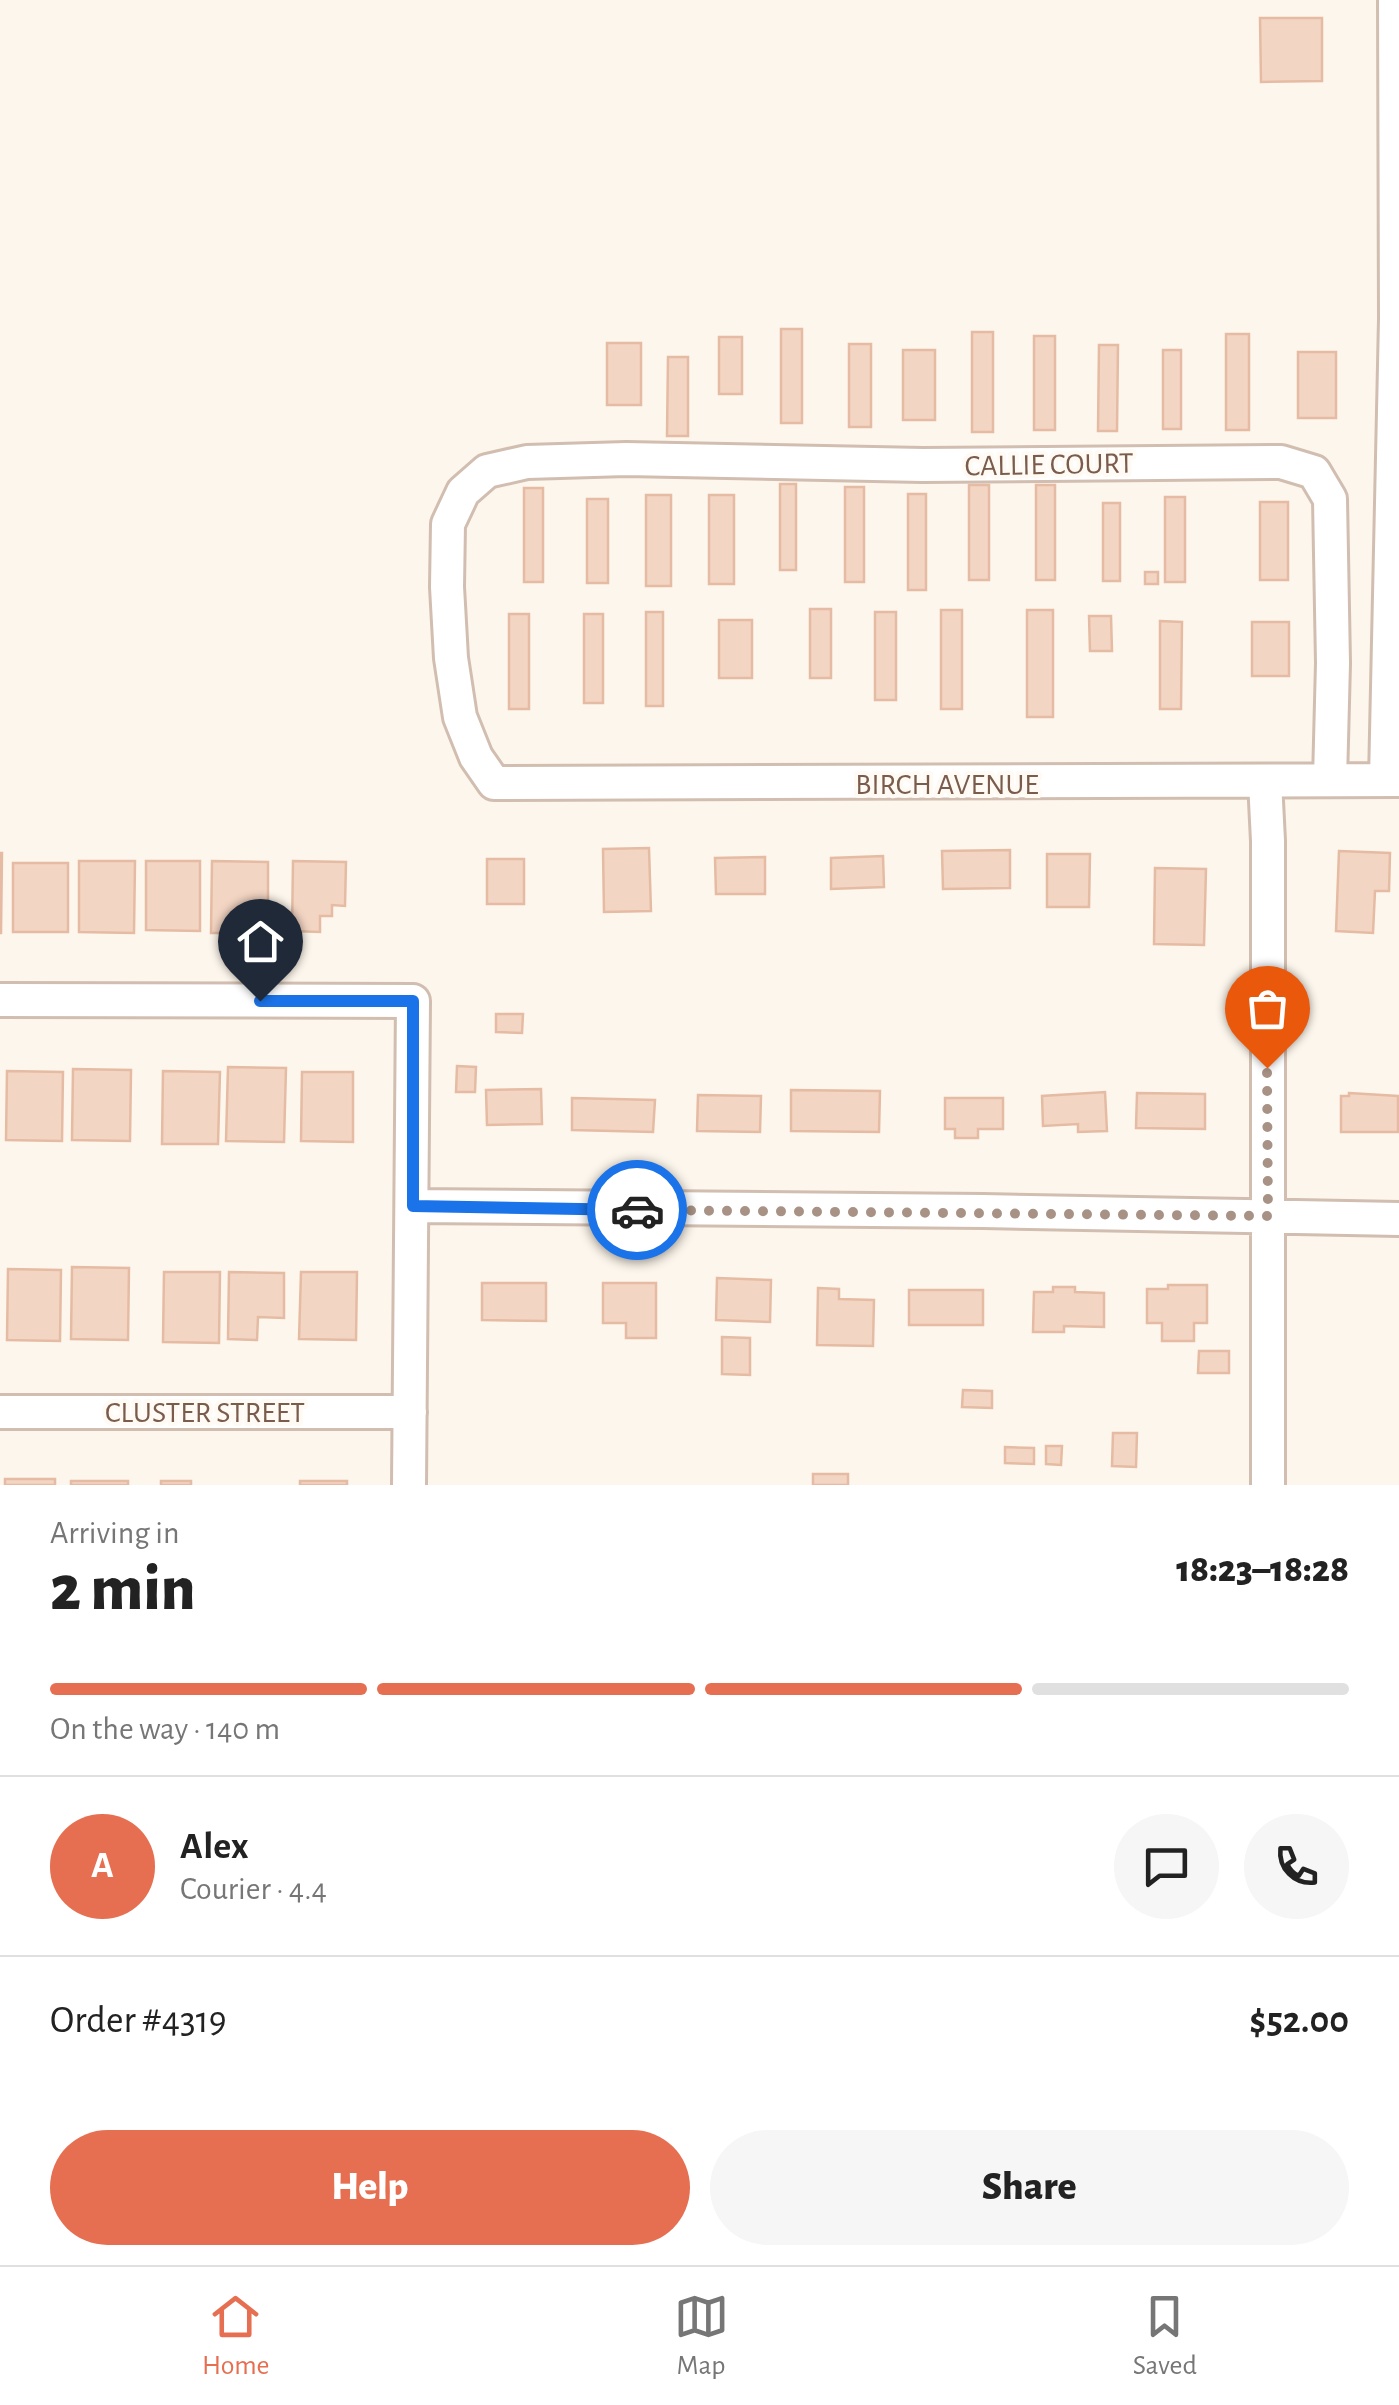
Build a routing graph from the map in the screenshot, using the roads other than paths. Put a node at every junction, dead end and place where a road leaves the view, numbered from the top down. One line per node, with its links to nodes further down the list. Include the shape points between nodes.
1 (1395, 0): 4 (street)
2 (1265, 780): 3 (street, BIRCH AVENUE); 5 (street, BIRCH AVENUE); 8 (street)
3 (1330, 780): 4 (street, BIRCH AVENUE); 5 (street, CALLIE COURT, via 1330,499 1314,472 1281,462 626,460 527,462 488,470 462,492 448,524 450,642 460,717)
4 (1392, 780)
5 (494, 783)
6 (0, 1000): 7 (street, via 413,1001)
7 (413, 1206): 8 (street); 11 (street)
8 (1268, 1216): 9 (street); 13 (street)
9 (1399, 1219)
10 (0, 1412): 11 (street, CLUSTER STREET)
11 (410, 1412): 12 (street)
12 (409, 1485)
13 (1268, 1485)

